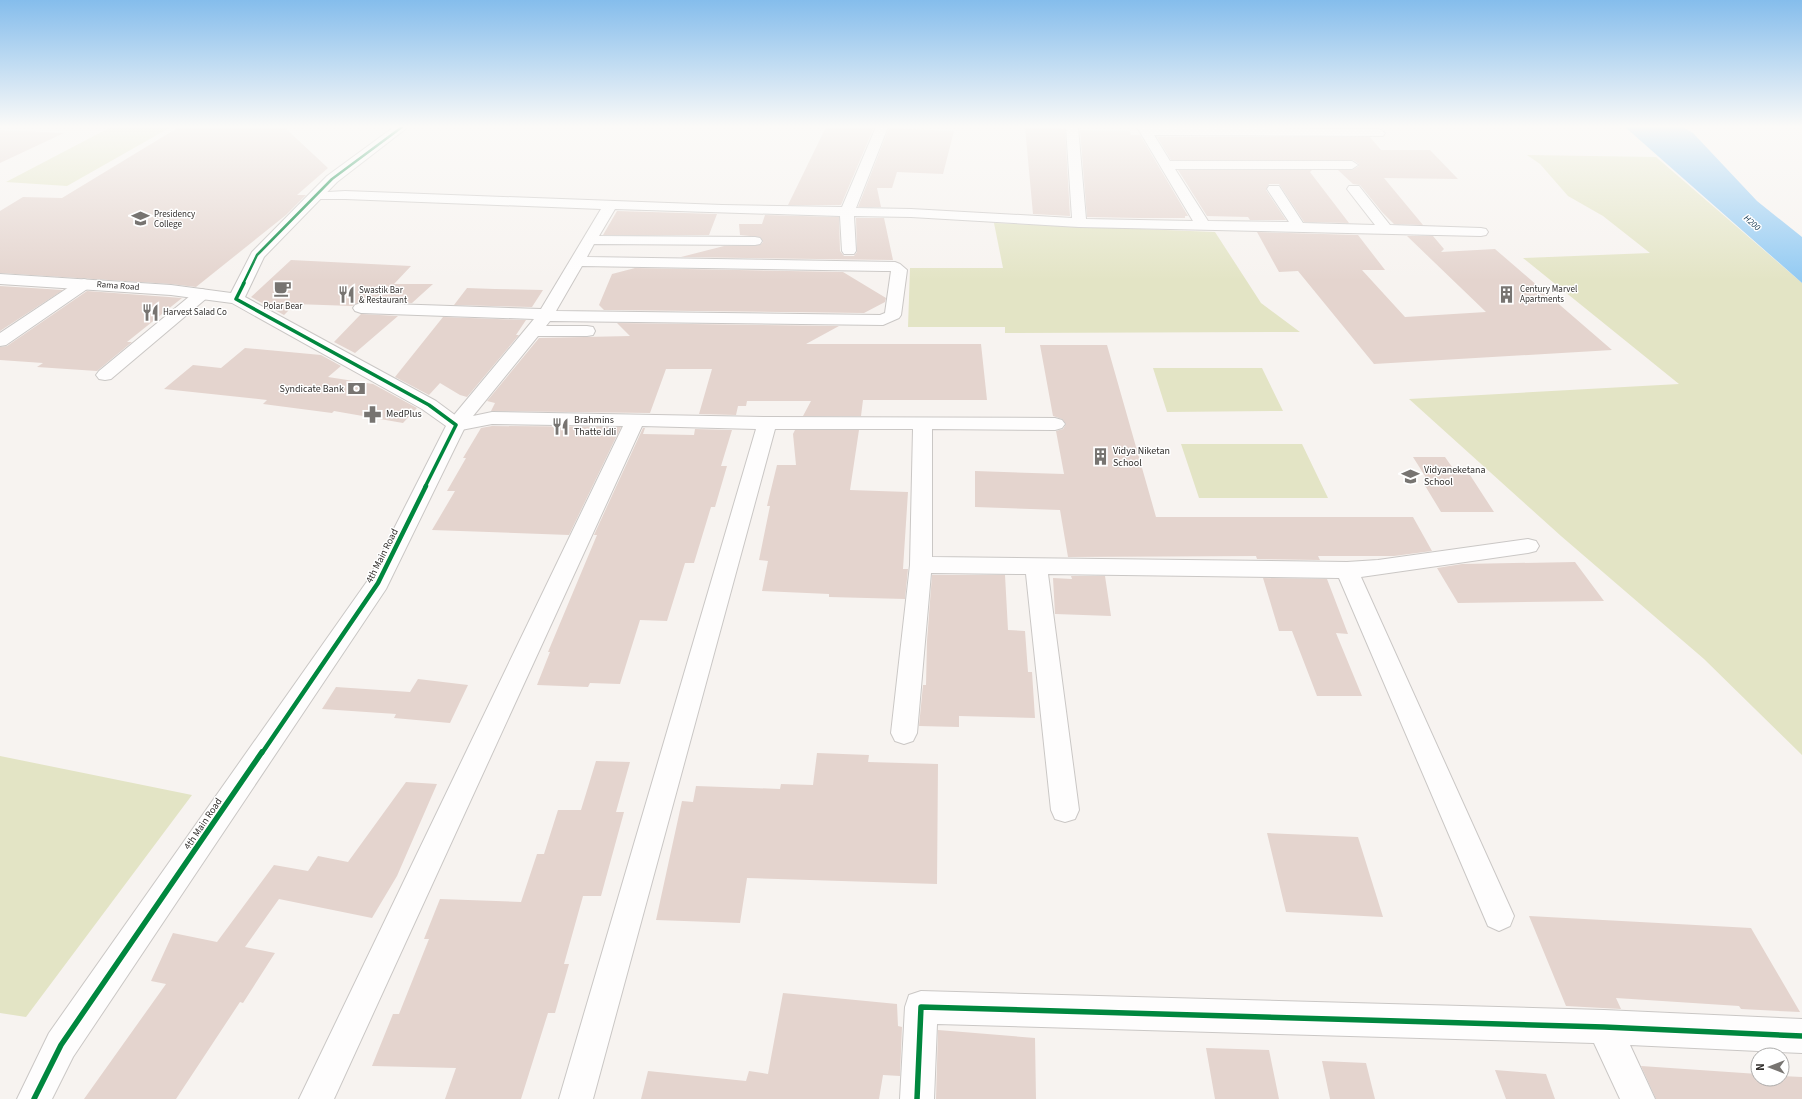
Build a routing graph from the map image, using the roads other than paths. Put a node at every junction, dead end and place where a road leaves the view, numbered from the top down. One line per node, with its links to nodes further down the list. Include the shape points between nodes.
1 (333, 178): 7 (street)
2 (862, 178): 9 (street)
3 (1076, 178): 10 (street)
4 (1174, 178): 11 (street)
5 (1274, 189): 12 (street)
6 (1354, 189): 13 (street)
7 (316, 196): 8 (street, via 345,194); 22 (street, via 257,255)
8 (610, 205): 9 (street); 15 (street, 4th Main Road)
9 (848, 212): 10 (street); 17 (street)
10 (1079, 223): 11 (street)
11 (1203, 225): 12 (street)
12 (1298, 226): 13 (street)
13 (1386, 229): 14 (street)
14 (1481, 232)
15 (590, 240): 16 (street); 18 (street, 4th Main Road)
16 (755, 241)
17 (849, 251)
18 (577, 261): 24 (street, 4th Main Road); 24 (street, via 882,266 895,267 898,270 893,315 883,320)
19 (0, 279): 20 (street, Rama Road)
20 (84, 284): 21 (street, Rama Road); 27 (street)
21 (202, 294): 22 (street, Rama Road); 28 (street)
22 (236, 299): 33 (street, via 430,405)
23 (361, 308): 24 (street)
24 (546, 315): 25 (street, 4th Main Road)
25 (533, 331): 26 (street); 33 (street, 4th Main Road)
26 (758, 331)
27 (0, 341)
28 (105, 375)
29 (634, 421): 30 (street); 33 (street, via 492,418); 44 (street)
30 (767, 423): 31 (street); 45 (street)
31 (923, 423): 32 (street); 35 (street)
32 (1055, 424)
33 (456, 425): 43 (street, 4th Main Road, via 378,582 62,1045)
34 (1528, 546): 37 (street, via 1378,568)
35 (921, 565): 36 (street); 38 (street)
36 (1036, 566): 37 (street); 39 (street)
37 (1347, 570): 40 (street)
38 (904, 733)
39 (1065, 810)
40 (1498, 916)
41 (1604, 1027): 42 (street); 46 (street, via 921,1007); 47 (street)
42 (1802, 1036)
43 (34, 1099)
44 (316, 1099)
45 (576, 1099)
46 (917, 1099)
47 (1638, 1099)

